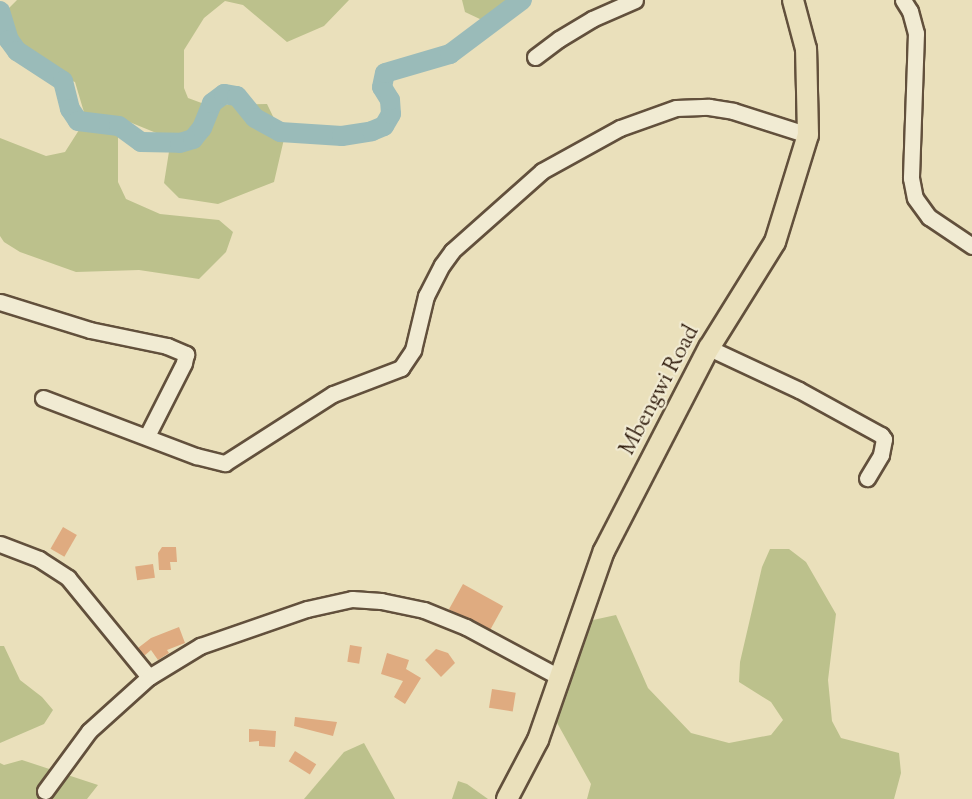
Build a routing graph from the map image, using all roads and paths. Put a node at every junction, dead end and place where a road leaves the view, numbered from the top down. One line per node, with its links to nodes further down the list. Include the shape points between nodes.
1 (635, 0): 4 (street, via 592,19)
2 (793, 0): 5 (main road, Mbengwi Road, via 806,49)
3 (903, 0): 6 (street, via 916,33 911,178 915,198 930,217)
4 (535, 57)
5 (808, 135): 8 (main road, Mbengwi Road, via 775,243); 10 (street, via 709,107 676,108 620,128 542,171 452,251 432,282 413,350 401,368 333,394 225,463)
6 (972, 246)
7 (0, 302): 10 (street, via 186,354)
8 (709, 348): 11 (street, via 881,435 884,447); 14 (main road, Mbengwi Road, via 603,550)
9 (43, 398): 10 (street)
10 (147, 436)
11 (867, 478)
12 (0, 544): 13 (street, via 39,559 68,578)
13 (149, 676): 14 (street, via 200,646 307,609 352,599 381,600 424,610 466,627); 15 (street, via 89,731)
14 (561, 678): 16 (main road, Mbengwi Road, via 538,740)
15 (45, 791)
16 (507, 799)

